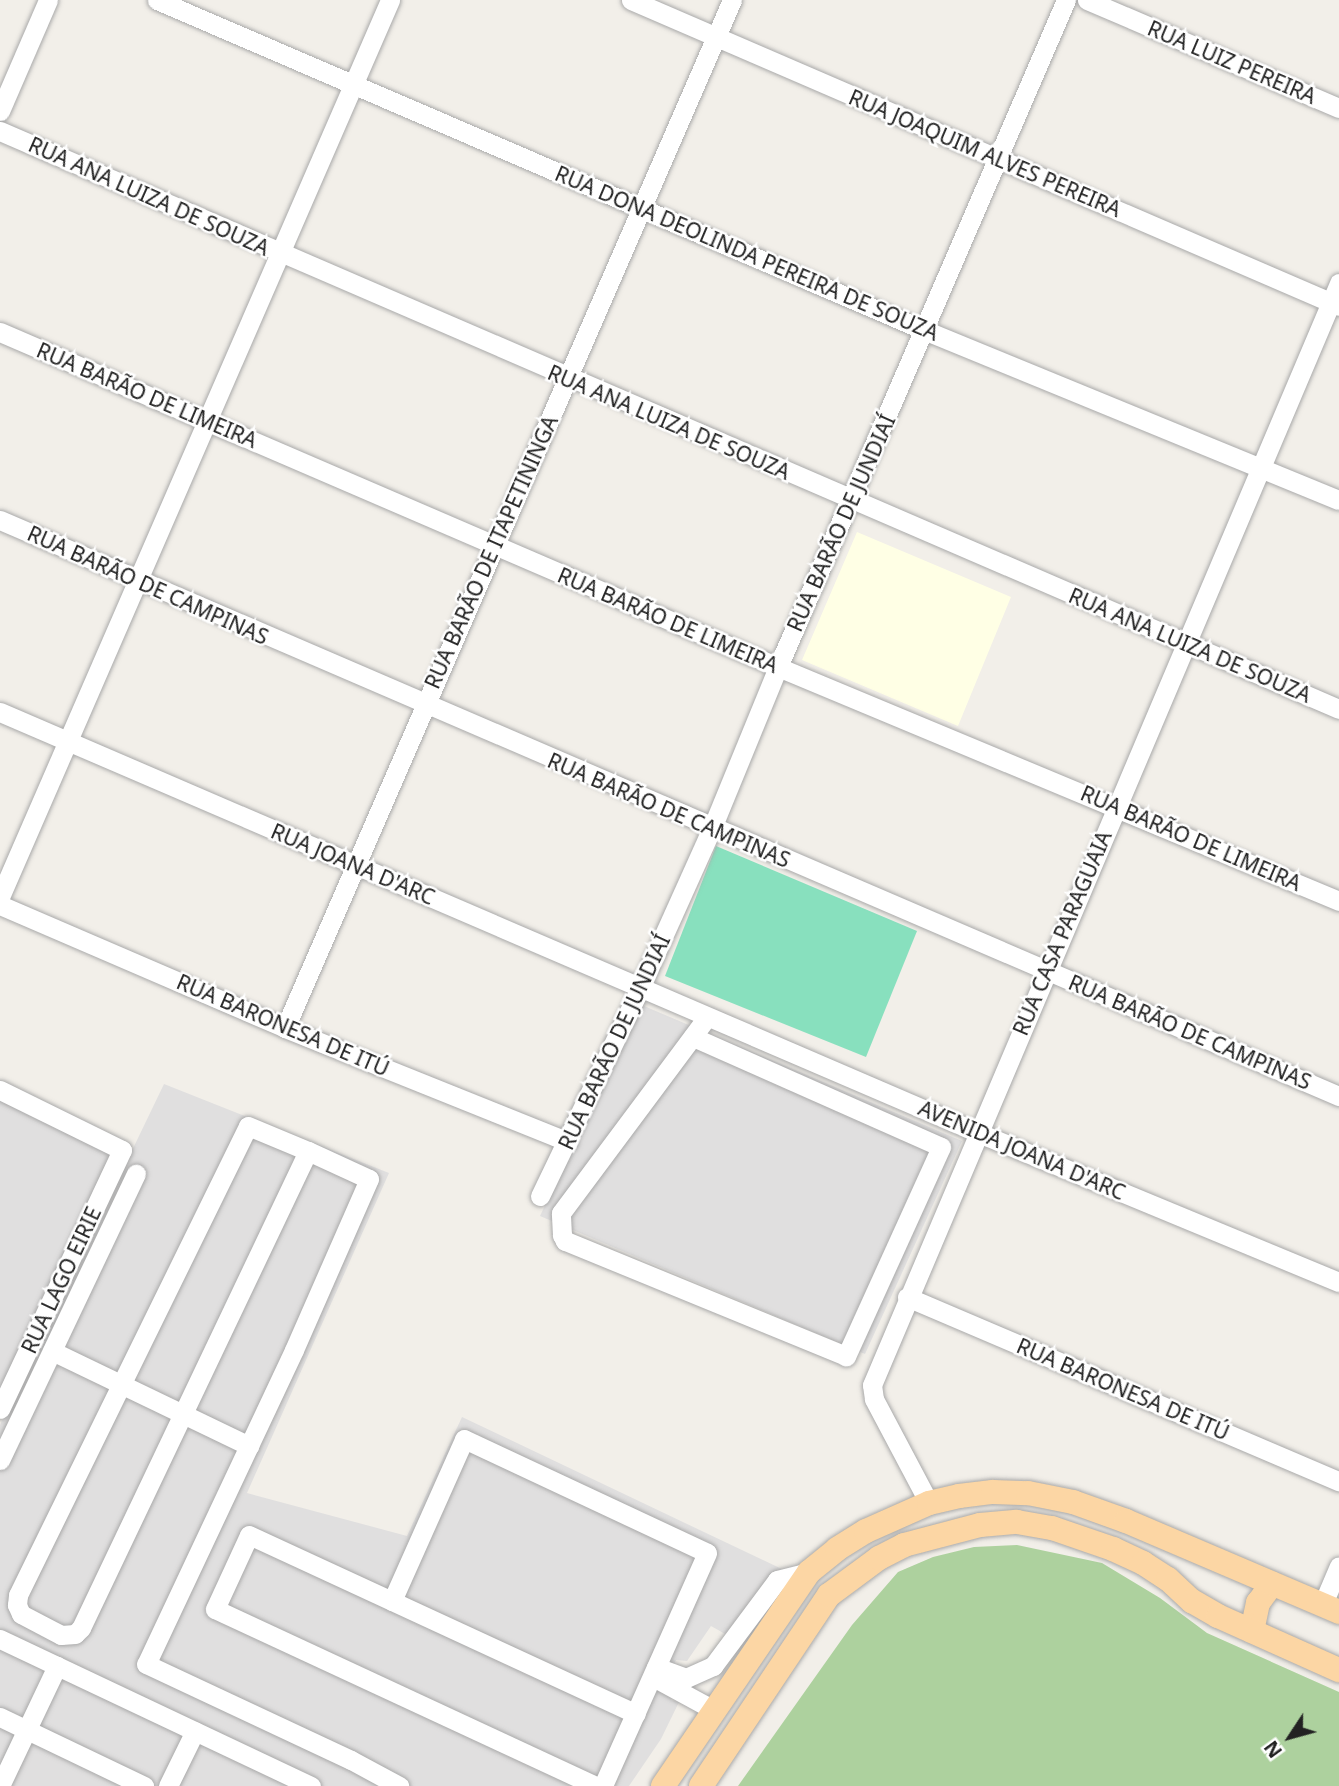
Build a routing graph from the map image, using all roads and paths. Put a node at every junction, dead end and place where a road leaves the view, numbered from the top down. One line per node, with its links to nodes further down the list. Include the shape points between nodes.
1 (48, 0): 11 (street)
2 (158, 0): 9 (street, RUA DONA DEOLINDA PEREIRA DE SOUZA)
3 (390, 0): 9 (street)
4 (631, 0): 8 (street, RUA JOAQUIM ALVES PEREIRA)
5 (732, 0): 8 (street, RUA BARÃO DE ITAPETININGA)
6 (1066, 0): 13 (street, RUA BARÃO DE JUNDIAÍ)
7 (1087, 0): 10 (street, RUA LUIZ PEREIRA)
8 (716, 36): 13 (street, RUA JOAQUIM ALVES PEREIRA); 14 (street, RUA BARÃO DE ITAPETININGA)
9 (354, 84): 14 (street, RUA DONA DEOLINDA PEREIRA DE SOUZA); 15 (street)
10 (1339, 108)
11 (0, 111)
12 (0, 131): 15 (street, RUA ANA LUIZA DE SOUZA)
13 (997, 158): 17 (street, RUA JOAQUIM ALVES PEREIRA); 18 (street, RUA BARÃO DE JUNDIAÍ)
14 (641, 208): 18 (street, RUA DONA DEOLINDA PEREIRA DE SOUZA); 20 (street, RUA BARÃO DE ITAPETININGA)
15 (281, 253): 20 (street, RUA ANA LUIZA DE SOUZA); 21 (street)
16 (1339, 283): 17 (street, RUA CASA PARAGUAIA)
17 (1335, 304): 22 (street, RUA CASA PARAGUAIA)
18 (924, 330): 22 (street, RUA DONA DEOLINDA PEREIRA DE SOUZA); 23 (street, RUA BARÃO DE JUNDIAÍ)
19 (0, 332): 21 (street, RUA BARÃO DE LIMEIRA)
20 (568, 378): 23 (street, RUA ANA LUIZA DE SOUZA); 26 (street, RUA BARÃO DE ITAPETININGA)
21 (208, 421): 26 (street, RUA BARÃO DE LIMEIRA); 27 (street)
22 (1261, 466): 24 (street, RUA DONA DEOLINDA PEREIRA DE SOUZA); 28 (street, RUA CASA PARAGUAIA)
23 (852, 500): 28 (street, RUA ANA LUIZA DE SOUZA); 29 (street, RUA BARÃO DE JUNDIAÍ)
24 (1339, 500)
25 (0, 520): 27 (street, RUA BARÃO DE CAMPINAS)
26 (493, 545): 29 (street, RUA BARÃO DE LIMEIRA); 30 (street, RUA BARÃO DE ITAPETININGA)
27 (138, 580): 30 (street, RUA BARÃO DE CAMPINAS); 33 (street)
28 (1186, 644): 31 (street, RUA ANA LUIZA DE SOUZA); 34 (street, RUA CASA PARAGUAIA)
29 (778, 667): 34 (street, RUA BARÃO DE LIMEIRA); 35 (street, RUA BARÃO DE JUNDIAÍ)
30 (424, 705): 35 (street, RUA BARÃO DE CAMPINAS); 36 (street, RUA BARÃO DE ITAPETININGA)
31 (1339, 709)
32 (0, 712): 33 (street, RUA JOANA D'ARC)
33 (69, 741): 36 (street, RUA JOANA D'ARC); 37 (street)
34 (1116, 806): 38 (street, RUA BARÃO DE LIMEIRA); 40 (street, RUA CASA PARAGUAIA)
35 (712, 828): 40 (street, RUA BARÃO DE CAMPINAS); 41 (street, RUA BARÃO DE JUNDIAÍ)
36 (357, 866): 41 (street, RUA JOANA D'ARC); 43 (street, RUA BARÃO DE ITAPETININGA)
37 (0, 897)
38 (1339, 901)
39 (0, 905): 43 (street, RUA BARONESA DE ITÚ)
40 (1046, 971): 46 (street, RUA BARÃO DE CAMPINAS); 47 (street, RUA CASA PARAGUAIA)
41 (640, 988): 42 (street, RUA JOANA D'ARC); 48 (street, RUA BARÃO DE JUNDIAÍ)
42 (707, 1017): 44 (street); 47 (street, AVENIDA JOANA D'ARC)
43 (285, 1028): 48 (street, RUA BARONESA DE ITÚ)
44 (692, 1037): 44 (street, via 561,1213 562,1235 565,1241 846,1356 940,1147)
45 (0, 1090): 56 (street, RUA LAGO EIRIE, via 122,1150)
46 (1339, 1096)
47 (979, 1133): 52 (street, AVENIDA JOANA D'ARC); 53 (street, RUA CASA PARAGUAIA)
48 (568, 1142): 51 (street, RUA BARÃO DE JUNDIAÍ)
49 (308, 1151): 55 (street, via 248,1126); 57 (street); 58 (street, via 369,1179)
50 (136, 1174): 54 (street)
51 (540, 1196)
52 (1339, 1282)
53 (907, 1297): 60 (street, RUA BARONESA DE ITÚ); 61 (street, RUA CASA PARAGUAIA, via 872,1385 874,1399)
54 (52, 1351): 55 (street); 59 (street)
55 (120, 1384): 57 (street); 57 (street, via 18,1595 21,1614 61,1635 75,1634 81,1628)
56 (0, 1409)
57 (182, 1415): 58 (street)
58 (249, 1446): 83 (street, via 146,1664)
59 (0, 1460)
60 (1339, 1481)
61 (929, 1503): 63 (main road, via 866,1531); 64 (main road, via 993,1492 1073,1502)
62 (1339, 1566): 66 (street)
63 (809, 1572): 71 (street, via 776,1580 713,1666 686,1678); 72 (main road)
64 (1272, 1584): 66 (main road); 67 (main road, via 1258,1603)
65 (392, 1601): 71 (street, via 464,1439 707,1553); 73 (street); 84 (street, via 249,1535 215,1609)
66 (1331, 1609)
67 (1252, 1632): 70 (main road); 78 (main road, via 1192,1601 1143,1563 1079,1536 1017,1522 928,1537 879,1558 829,1595)
68 (0, 1639): 69 (street)
69 (57, 1666): 75 (street); 76 (street)
70 (1339, 1670)
71 (654, 1672): 72 (street); 73 (street)
72 (714, 1710): 77 (main road)
73 (636, 1714): 85 (street)
74 (0, 1717): 75 (street)
75 (26, 1729): 79 (street); 80 (street)
76 (195, 1731): 81 (street); 82 (street)
77 (683, 1756): 78 (main road); 86 (main road)
78 (705, 1780)
79 (0, 1786)
80 (144, 1786)
81 (168, 1786)
82 (311, 1786)
83 (399, 1786)
84 (596, 1786)
85 (603, 1786)
86 (663, 1786)

